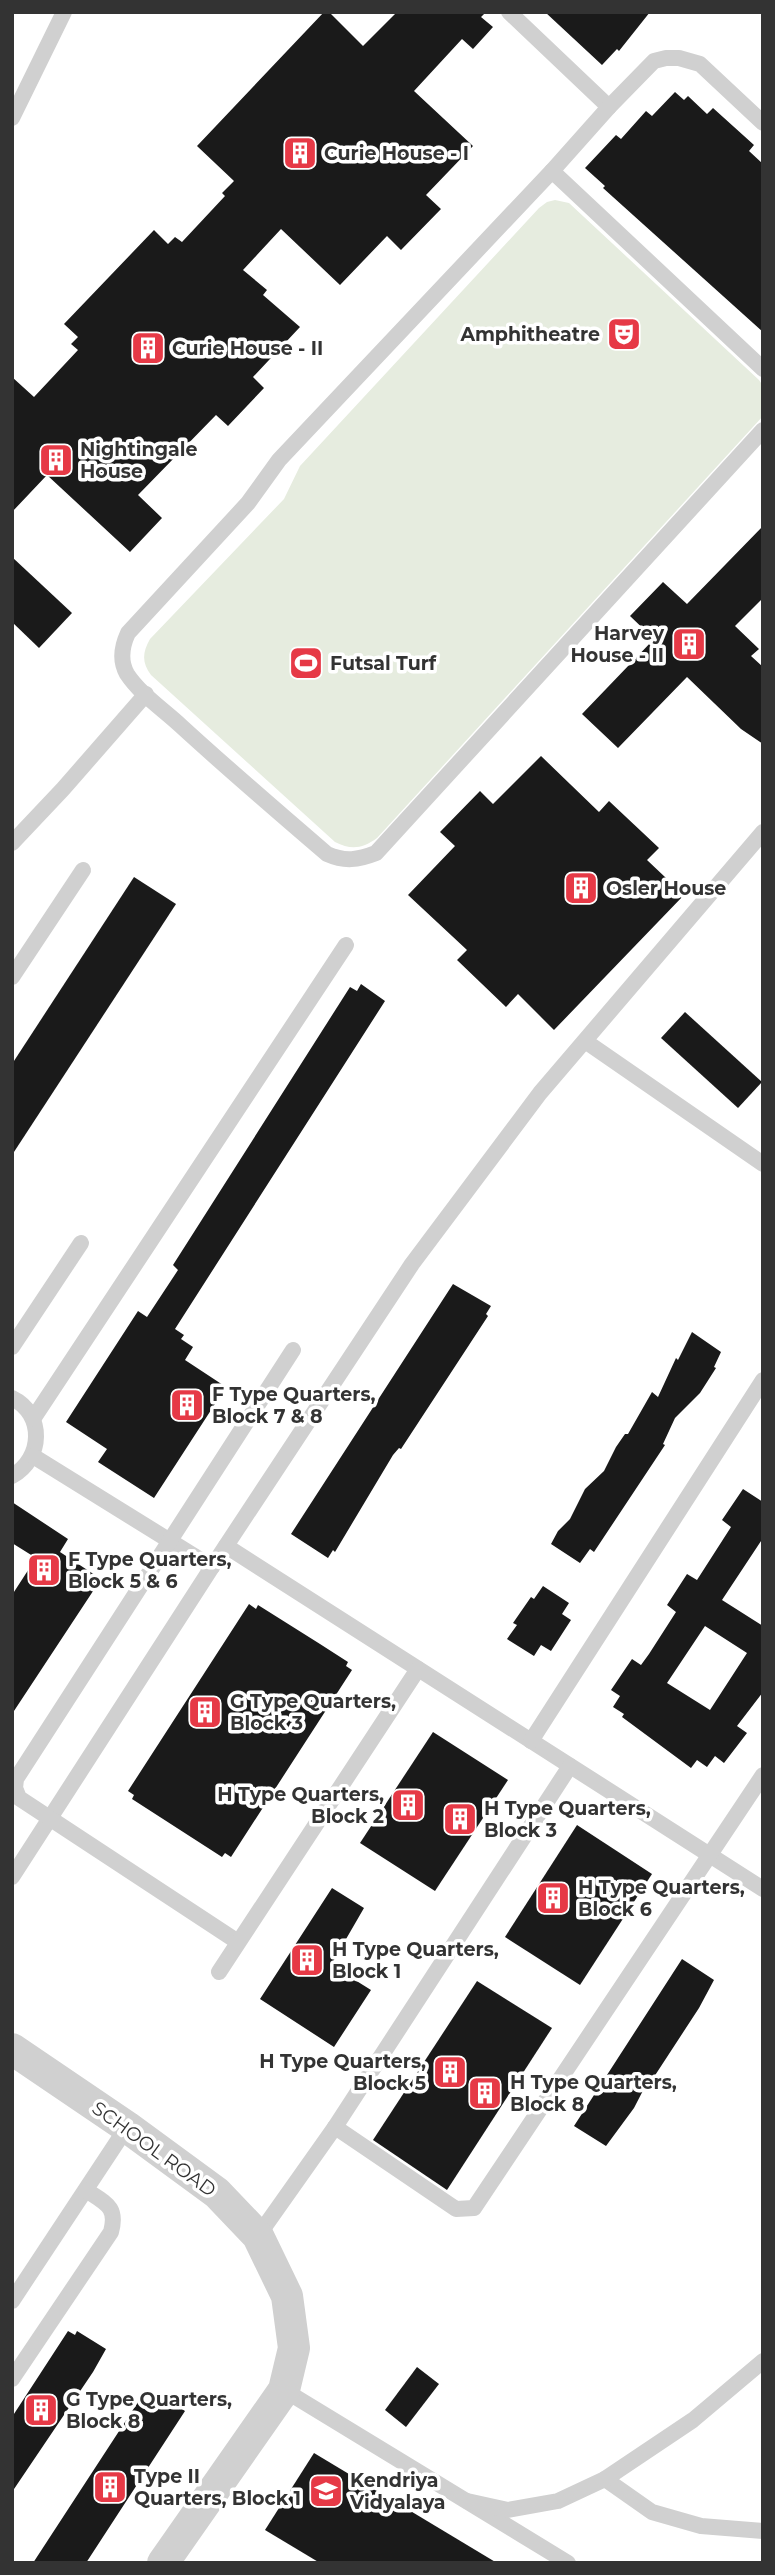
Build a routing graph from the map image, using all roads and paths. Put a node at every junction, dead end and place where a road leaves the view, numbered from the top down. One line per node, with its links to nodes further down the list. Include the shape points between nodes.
1 (64, 12): 4 (lane)
2 (509, 12): 3 (lane)
3 (610, 107): 5 (lane, via 654,61 679,58 700,64); 6 (lane)
4 (12, 118)
5 (763, 123)
6 (552, 171): 7 (lane); 9 (lane, via 279,460 248,503 128,633 122,661 127,674)
7 (763, 369)
8 (763, 430): 9 (lane, via 376,853 350,860 327,854)
9 (146, 694): 11 (lane)
10 (763, 832): 15 (lane)
11 (12, 843)
12 (83, 870): 14 (lane)
13 (346, 945): 22 (lane)
14 (12, 977)
15 (585, 1041): 16 (lane); 26 (lane, via 540,1093 412,1264)
16 (763, 1164)
17 (82, 1242): 18 (lane)
18 (12, 1347)
19 (293, 1350): 25 (lane)
20 (763, 1380): 29 (lane)
21 (12, 1398): 22 (lane)
22 (33, 1419): 23 (lane, via 37,1443)
23 (33, 1455): 24 (lane); 25 (lane)
24 (12, 1476)
25 (168, 1540): 27 (lane); 32 (lane, via 16,1779 19,1798)
26 (226, 1546): 27 (lane); 28 (lane)
27 (212, 1567): 32 (lane)
28 (418, 1669): 29 (lane); 36 (lane)
29 (531, 1741): 30 (lane)
30 (570, 1766): 33 (lane); 40 (lane)
31 (763, 1775): 33 (lane)
32 (50, 1818): 34 (lane); 36 (lane)
33 (709, 1855): 35 (lane); 40 (lane, via 474,2208 456,2209)
34 (12, 1877)
35 (763, 1889)
36 (238, 1942): 37 (lane)
37 (219, 1972)
38 (12, 2049): 39 (street, SCHOOL ROAD)
39 (127, 2127): 41 (lane); 42 (street, SCHOOL ROAD, via 218,2193)
40 (335, 2127): 42 (lane)
41 (86, 2190): 43 (lane); 45 (lane, via 110,2207 114,2215 111,2232)
42 (258, 2236): 46 (street, SCHOOL ROAD, via 287,2296 294,2348)
43 (12, 2301)
44 (763, 2361): 47 (lane, via 693,2420)
45 (12, 2379)
46 (284, 2390): 48 (lane); 50 (street, SCHOOL ROAD)
47 (605, 2479): 48 (lane, via 558,2501 509,2510); 49 (lane, via 652,2512 701,2526)
48 (467, 2501): 51 (lane)
49 (763, 2531)
50 (163, 2563)
51 (568, 2563)

